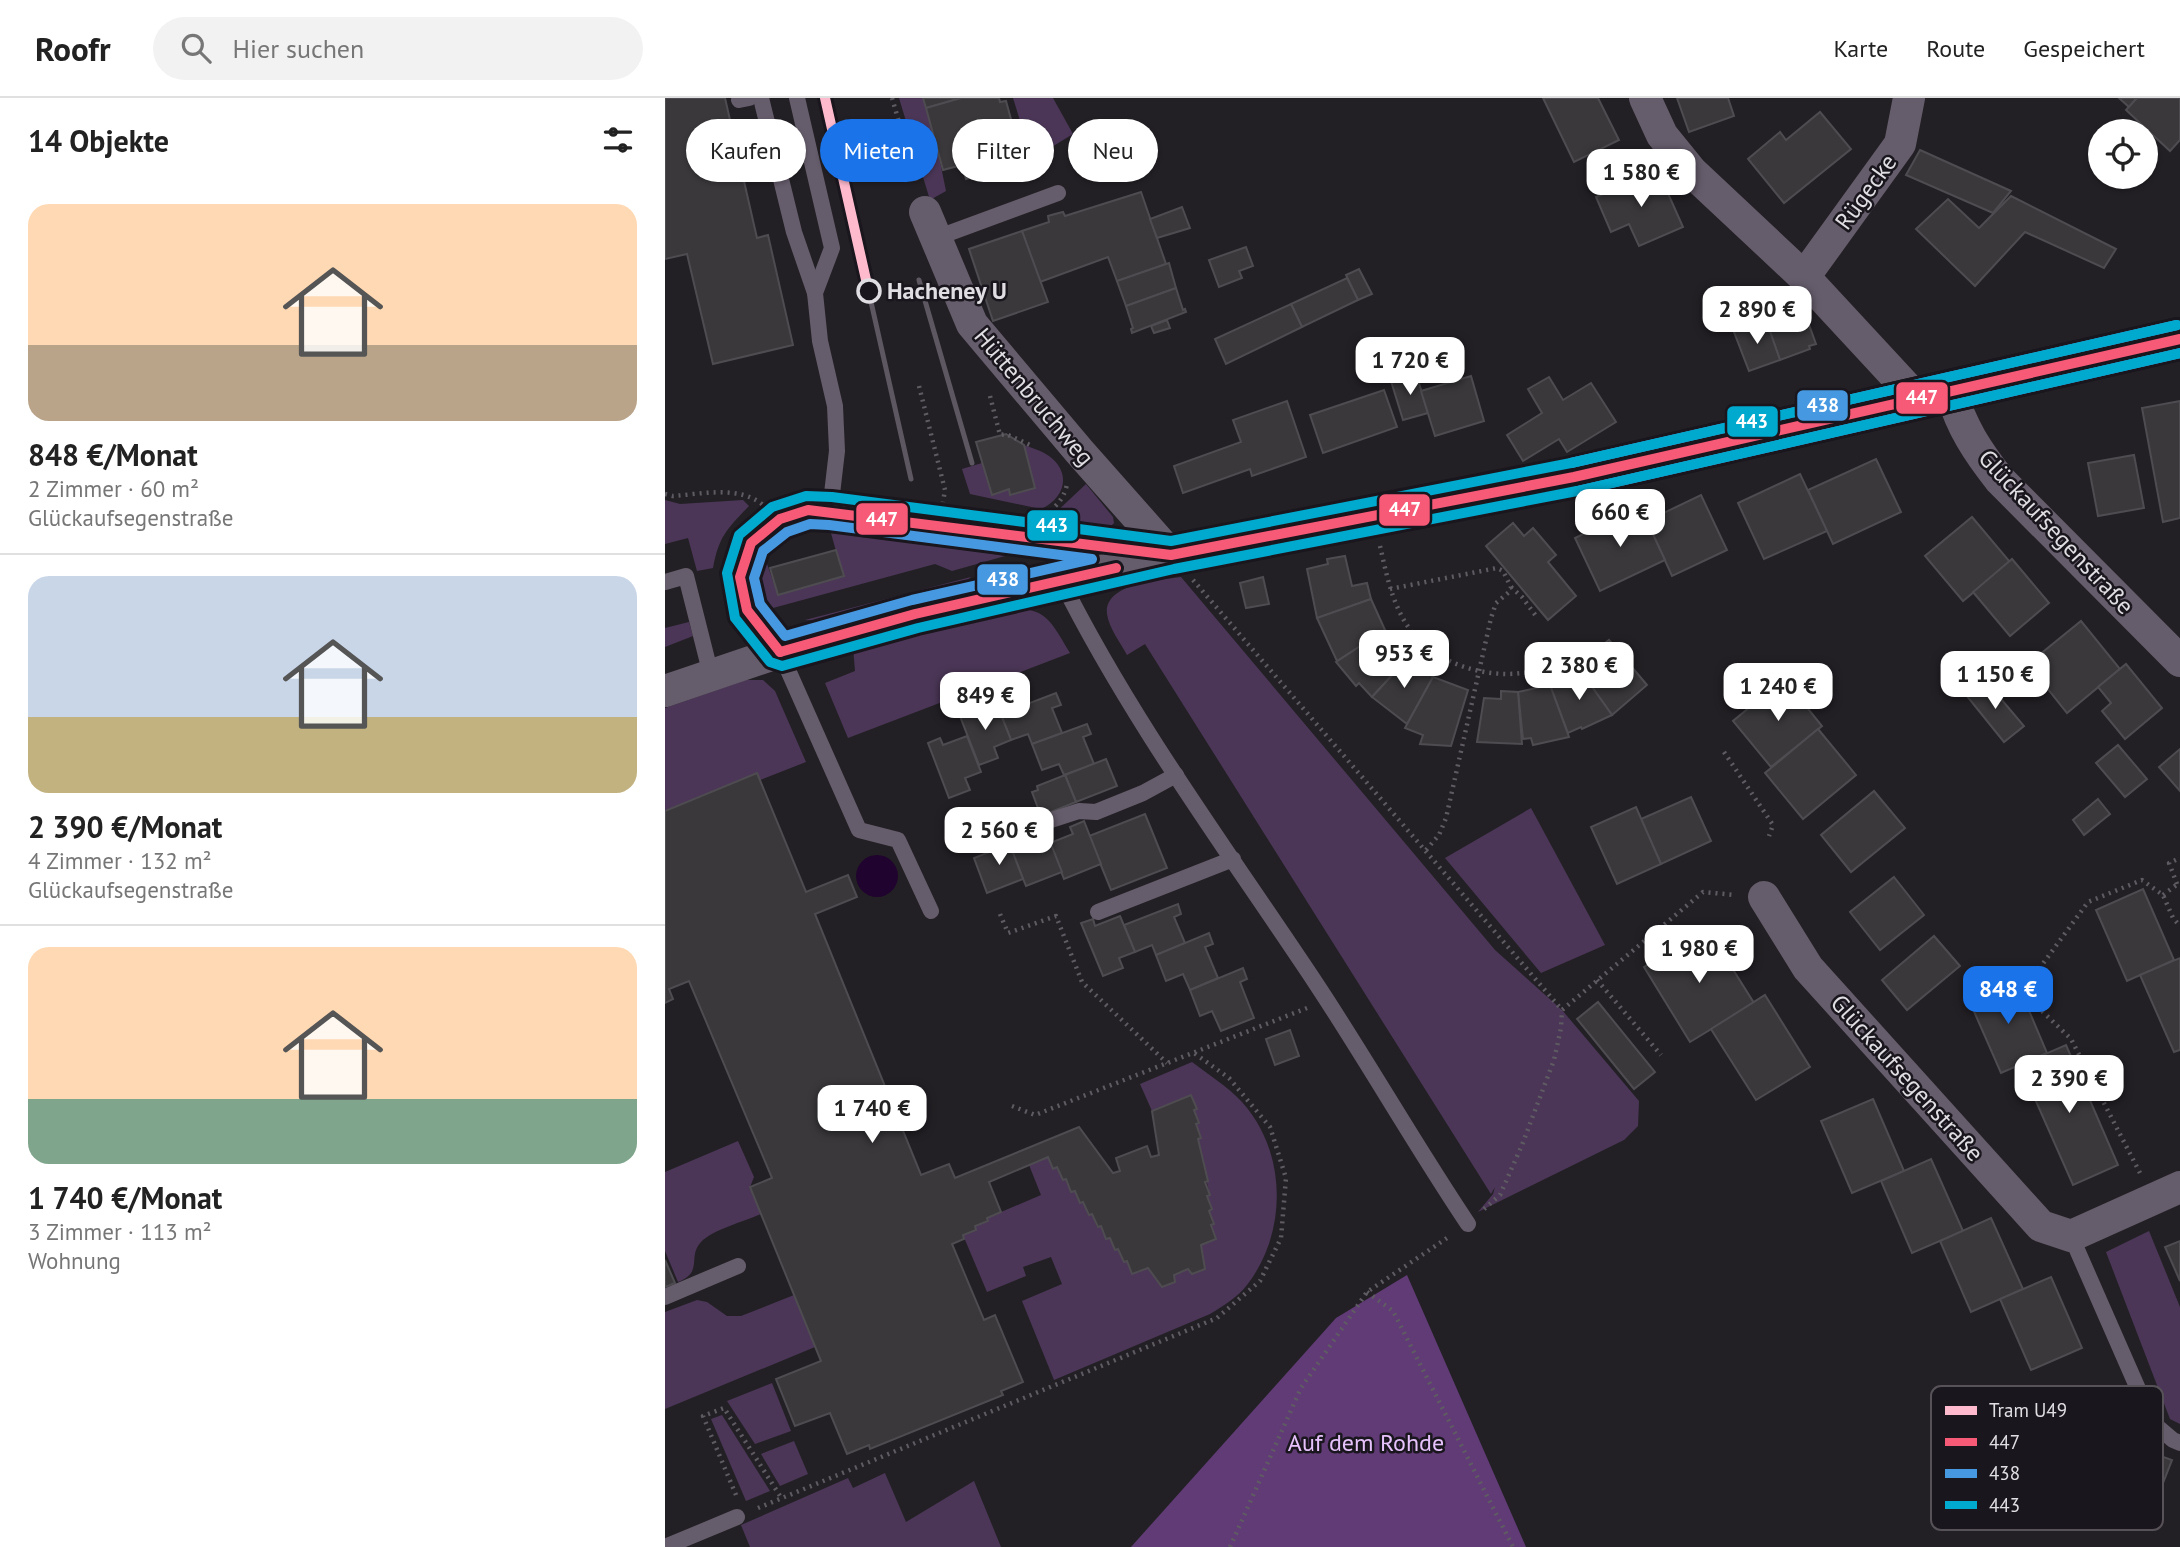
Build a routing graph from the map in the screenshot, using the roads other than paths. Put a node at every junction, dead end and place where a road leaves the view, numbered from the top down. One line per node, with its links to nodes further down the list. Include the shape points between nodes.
1 (761, 98): 8 (lane, via 794,232)
2 (797, 98): 8 (lane, via 831,248)
3 (1645, 98): 7 (street, via 1662,135 1692,172)
4 (1909, 98): 7 (street, Rügecke, via 1900,144)
5 (1058, 193): 6 (lane)
6 (931, 225): 13 (street, Hüttenbruchweg, via 972,324)
7 (1804, 277): 11 (street)
8 (815, 293): 12 (lane, via 835,406 837,451)
9 (2180, 339): 10 (street)
10 (1951, 392): 11 (street); 17 (street, Glückaufsegenstraße, via 1960,421 2000,481)
11 (1919, 400): 13 (street, via 1374,516)
12 (830, 510): 13 (lane); 16 (lane, via 808,510 780,519 751,542 740,577 747,610)
13 (1178, 563): 14 (street)
14 (1061, 580): 16 (street); 20 (lane, via 1090,639)
15 (665, 582): 18 (lane, via 686,576)
16 (780, 652): 18 (street); 24 (lane, via 859,830 898,840)
17 (2180, 661)
18 (711, 675): 19 (street)
19 (665, 691)
20 (1175, 775): 21 (lane, via 1096,812 1079,811 1042,823 1018,819); 22 (lane)
21 (972, 835)
22 (1233, 859): 25 (lane); 27 (lane)
23 (1764, 897): 28 (street, Glückaufsegenstraße, via 1808,968 2041,1226)
24 (931, 911)
25 (1098, 912)
26 (2180, 1187): 28 (street)
27 (1468, 1224)
28 (2071, 1236): 31 (lane)
29 (738, 1266): 30 (lane)
30 (665, 1297)
31 (2137, 1386)
32 (2163, 1432): 33 (lane)
33 (2180, 1443)
34 (737, 1517): 35 (lane)
35 (665, 1547)

